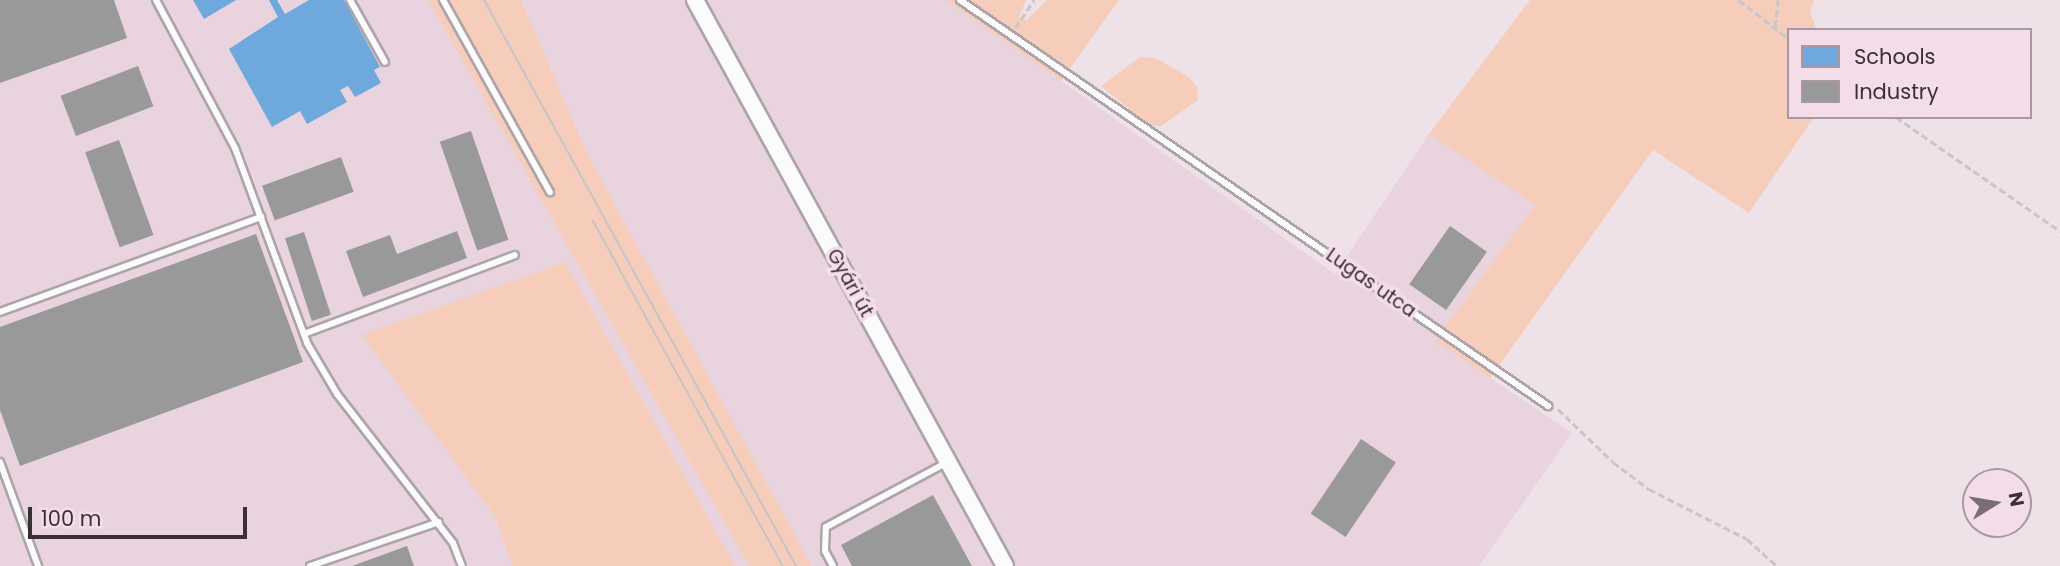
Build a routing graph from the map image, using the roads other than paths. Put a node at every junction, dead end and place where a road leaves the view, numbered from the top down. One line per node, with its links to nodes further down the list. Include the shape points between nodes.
1 (156, 0): 8 (lane, via 235,148)
2 (351, 0): 6 (lane)
3 (443, 0): 7 (lane)
4 (695, 0): 14 (street, Gyári út)
5 (960, 0): 12 (lane, Lugas utca)
6 (384, 62)
7 (550, 192)
8 (261, 217): 10 (lane); 11 (lane)
9 (515, 255): 11 (lane)
10 (0, 312)
11 (304, 334): 15 (lane, via 337,394)
12 (1548, 407)
13 (0, 462): 16 (lane)
14 (948, 462): 19 (lane, via 826,527 825,551); 20 (street, Gyári út)
15 (439, 522): 17 (lane); 18 (lane)
16 (38, 566)
17 (310, 566)
18 (462, 566)
19 (833, 566)
20 (1005, 566)

